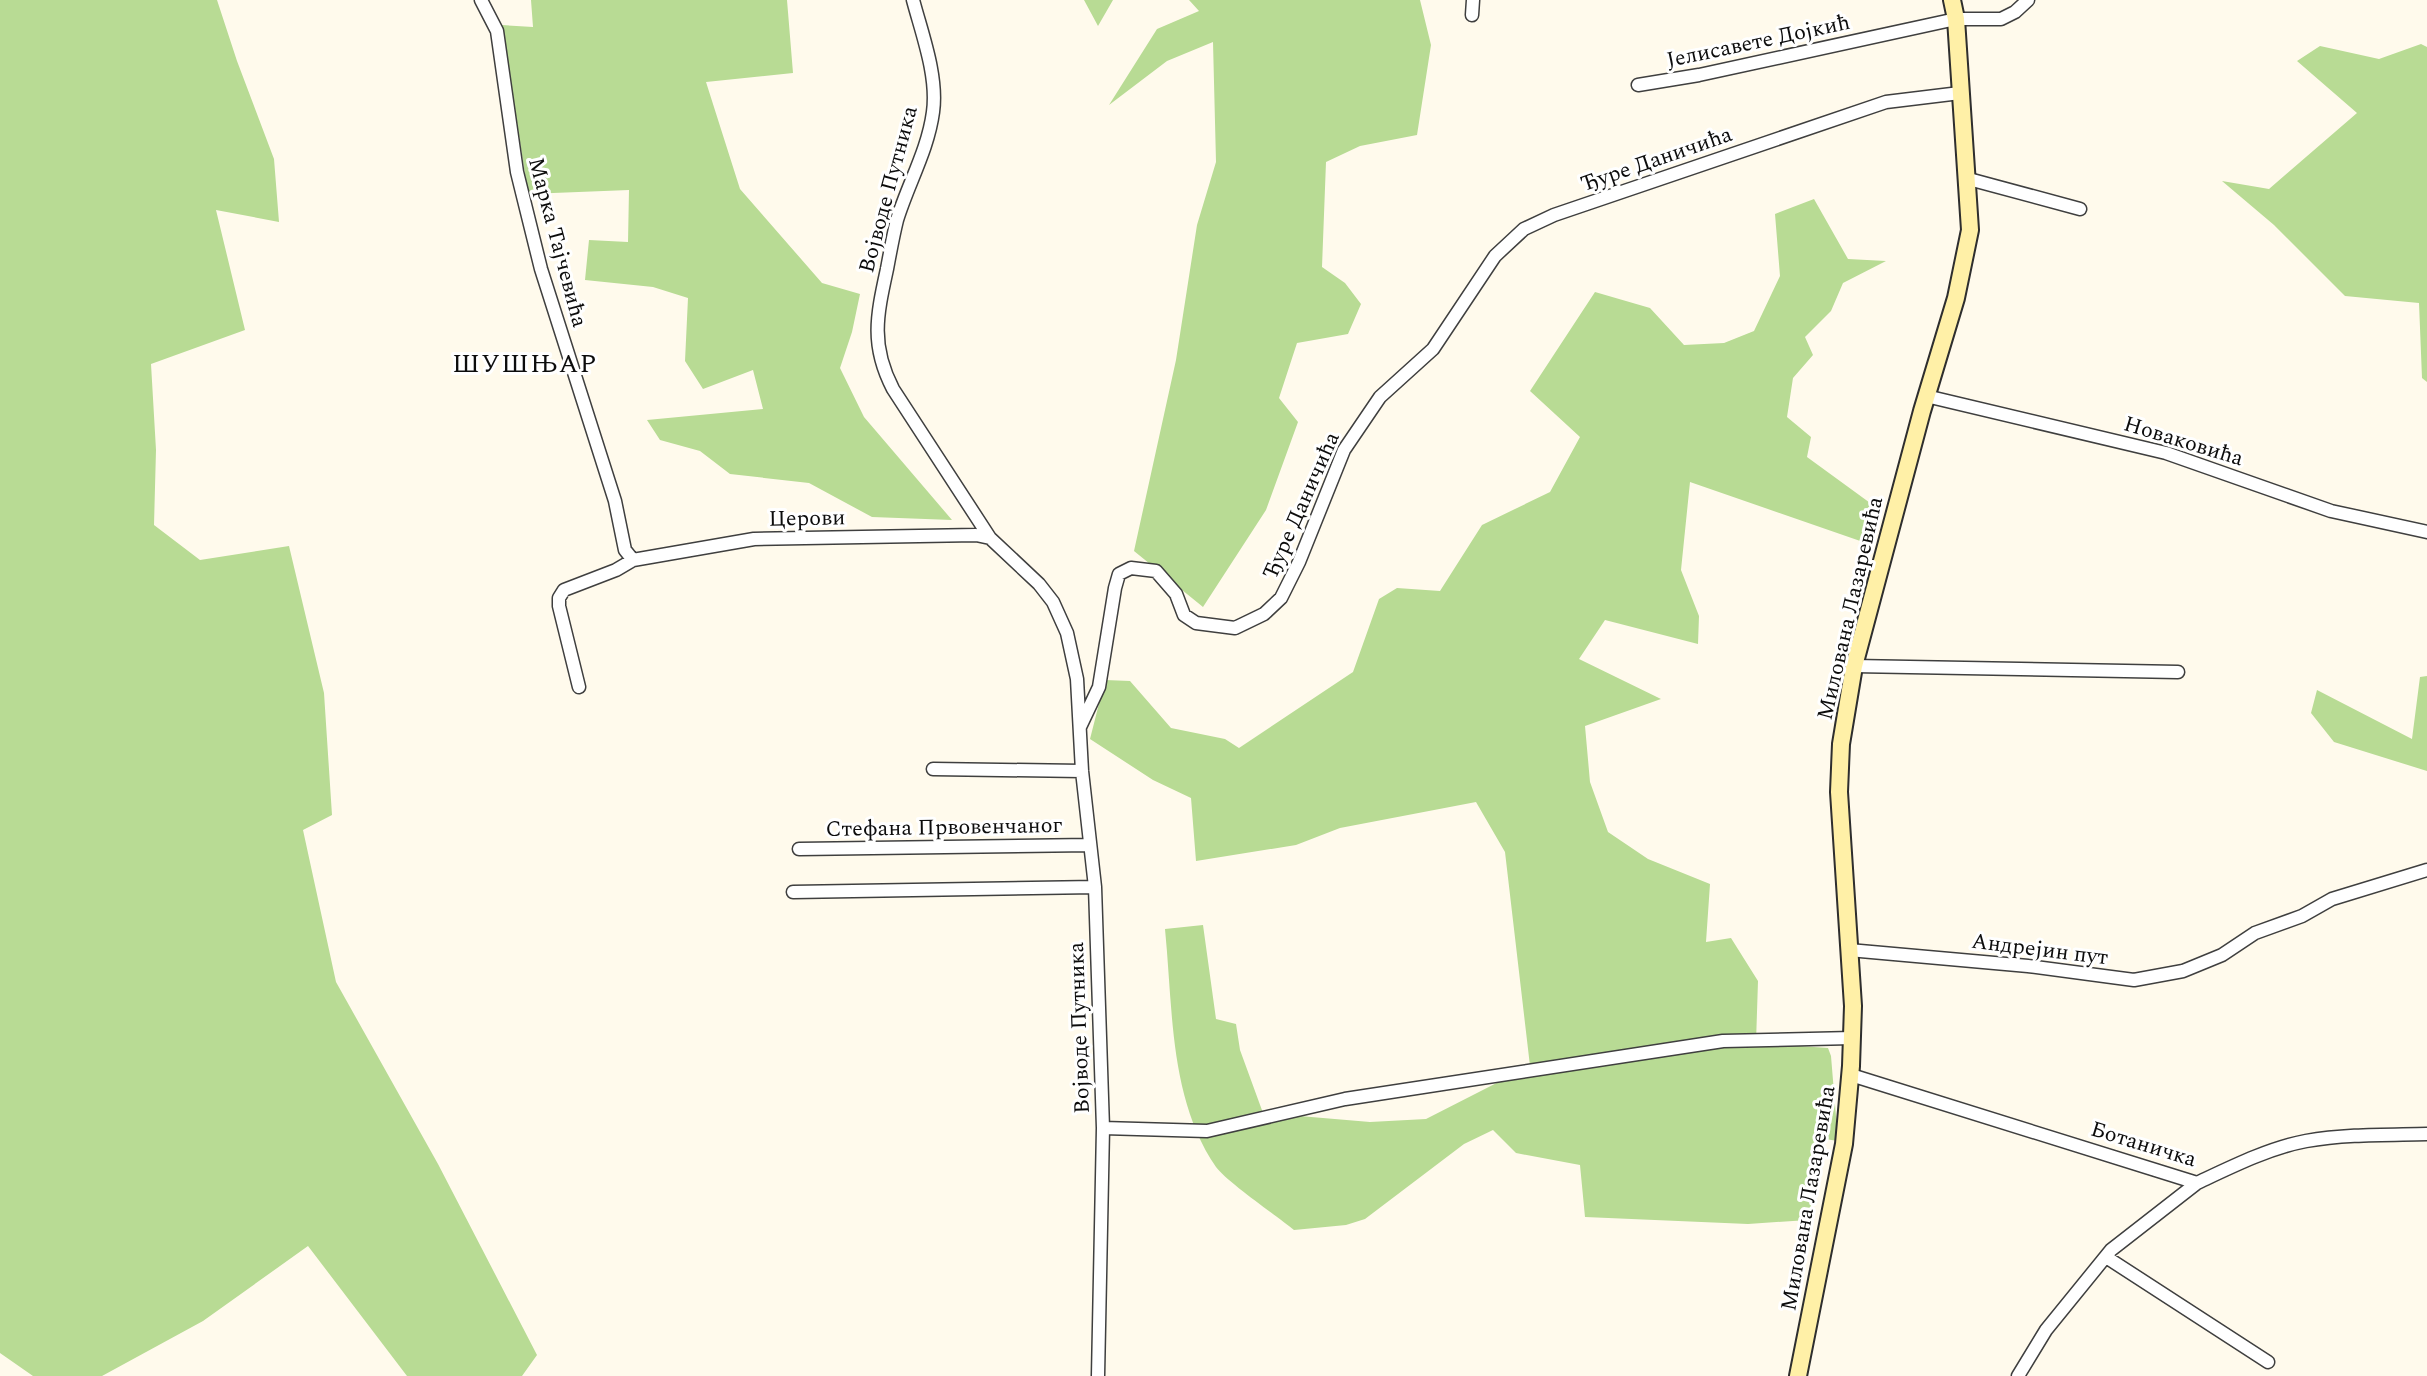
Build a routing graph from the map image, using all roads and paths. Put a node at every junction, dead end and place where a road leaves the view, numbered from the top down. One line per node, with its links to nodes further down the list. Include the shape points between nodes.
1 (481, 0): 15 (street, Марка Тајчевића, via 497,31 517,172 541,268 615,501 625,550)
2 (913, 0): 14 (street, Војводе Путника, via 931,78 933,111 897,221 876,319 879,353 892,389)
3 (1473, 0): 6 (street)
4 (1952, 0): 7 (street, Милована Лазаревића)
5 (2028, 0): 7 (street, Јелисавете Дојкић, via 2001,19)
6 (1472, 15)
7 (1956, 19): 8 (street, Јелисавете Дојкић); 9 (street, Милована Лазаревића)
8 (1638, 85)
9 (1960, 93): 10 (street, Милована Лазаревића); 19 (street, Ђуре Даничића, via 1886,102 1554,215 1524,229 1495,256 1433,349 1380,397 1344,450 1299,562 1281,598 1264,614 1235,628 1196,623 1184,615 1176,594 1156,571 1131,568 1119,574 1099,687)
10 (1965, 178): 11 (street); 12 (street, Милована Лазаревића, via 1970,230 1956,298)
11 (2080, 208)
12 (1926, 396): 13 (street, Новаковића, via 2166,453 2331,511); 16 (street, Милована Лазаревића)
13 (2427, 532)
14 (990, 538): 15 (street, Церови, via 754,539); 19 (street, Војводе Путника, via 1053,602 1067,633 1077,680)
15 (633, 560): 18 (street, Церови, via 568,587 559,597)
16 (1854, 666): 17 (street); 27 (street, Милована Лазаревића, via 1839,772)
17 (2178, 672)
18 (579, 687)
19 (1080, 728): 21 (street, Војводе Путника)
20 (933, 769): 21 (street)
21 (1082, 771): 22 (street, Војводе Путника)
22 (1090, 845): 23 (street, Стефана Првовенчаног); 25 (street, Војводе Путника)
23 (799, 849)
24 (2427, 870): 27 (street, Андрејин пут, via 2332,899 2302,916 2255,933 2222,956 2183,971 2134,980)
25 (1095, 887): 26 (street); 30 (street, Војводе Путника)
26 (793, 892)
27 (1849, 950): 28 (street, Милована Лазаревића)
28 (1852, 1038): 29 (street, Милована Лазаревића); 30 (street, via 1723,1041 1345,1099 1207,1131)
29 (1851, 1075): 32 (street, Ботаничка); 36 (street, Милована Лазаревића, via 1844,1144)
30 (1103, 1128): 35 (street, Војводе Путника)
31 (2427, 1134): 32 (street, Ботаничка, via 2365,1134 2304,1141 2242,1162)
32 (2197, 1183): 33 (street)
33 (2106, 1257): 34 (street); 37 (street, via 2046,1330)
34 (2268, 1362)
35 (1098, 1376)
36 (1798, 1376)
37 (2018, 1376)

